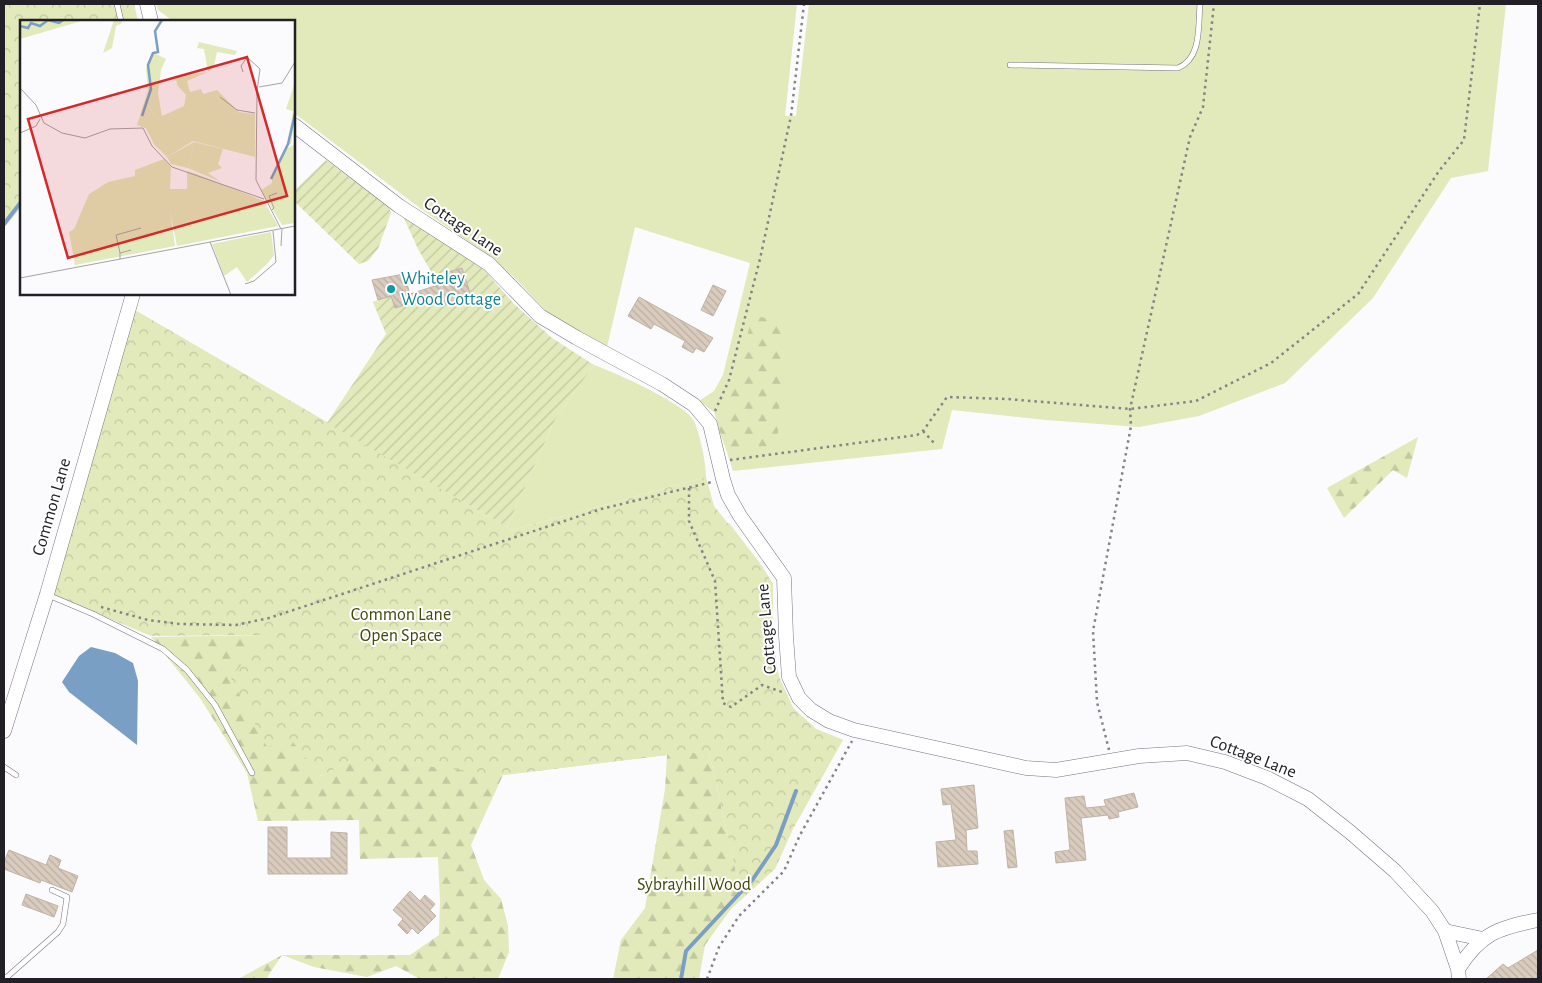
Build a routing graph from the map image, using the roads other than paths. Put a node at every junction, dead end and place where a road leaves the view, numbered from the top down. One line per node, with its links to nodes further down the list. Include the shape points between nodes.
1 (117, 4): 4 (lane)
2 (147, 4): 5 (street)
3 (1200, 4): 6 (lane, via 1196,50 1186,64 1178,68)
4 (121, 20)
5 (151, 20)
6 (1010, 65)
7 (295, 126): 16 (street, Cottage Lane, via 399,206 489,264 540,316 694,405 710,424 728,495 784,578 789,677 799,698 811,710 854,730 1026,768 1056,770 1113,760 1187,753 1225,762 1308,799 1395,871)
8 (133, 295): 9 (street, Common Lane)
9 (46, 594): 10 (street, Common Lane); 12 (lane, via 163,649 187,670 215,705)
10 (4, 730)
11 (4, 767): 13 (lane)
12 (252, 773)
13 (16, 775)
14 (52, 890): 19 (lane, via 67,897 58,932)
15 (1538, 920): 17 (street, via 1507,926)
16 (1446, 931): 17 (street); 18 (street, Cottage Lane)
17 (1483, 939): 18 (street, via 1465,959)
18 (1459, 974)
19 (4, 978)

